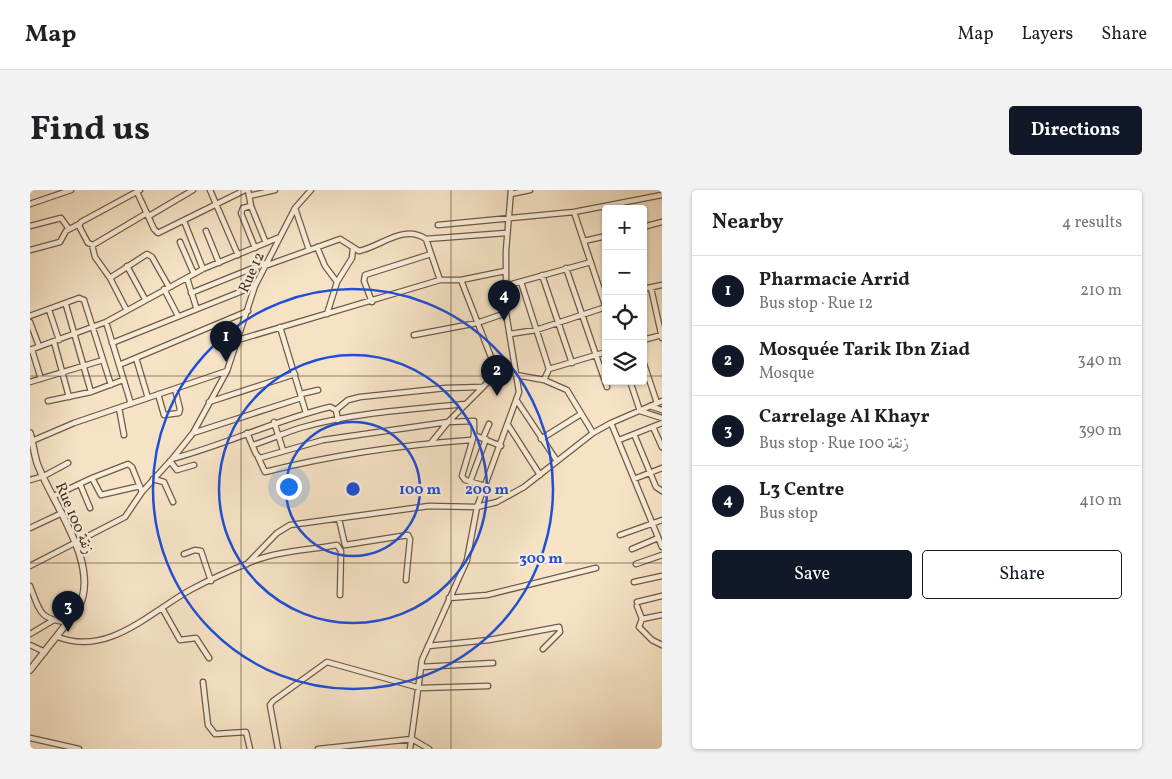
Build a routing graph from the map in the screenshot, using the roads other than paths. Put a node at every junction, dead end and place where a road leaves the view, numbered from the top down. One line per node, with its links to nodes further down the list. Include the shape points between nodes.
1 (71, 190): 12 (street)
2 (193, 190): 17 (street)
3 (210, 190): 13 (street)
4 (246, 190): 11 (street); 13 (street)
5 (275, 190): 11 (street)
6 (311, 190): 15 (street, Rue 12)
7 (530, 190): 9 (street)
8 (139, 191): 17 (street); 21 (street)
9 (511, 192): 18 (street)
10 (662, 194): 16 (street)
11 (249, 196): 14 (street)
12 (30, 204)
13 (216, 204): 19 (street); 41 (street)
14 (251, 206): 33 (street); 36 (street, via 243,208 241,213)
15 (295, 208): 28 (street, Rue 12); 39 (street)
16 (574, 212): 18 (street); 31 (street)
17 (148, 214): 19 (street, via 158,233); 34 (street)
18 (508, 219): 22 (street); 27 (street)
19 (184, 221): 47 (street)
20 (662, 222): 24 (street)
21 (79, 224): 25 (street); 34 (street)
22 (438, 225)
23 (30, 226): 25 (street, via 62,218)
24 (647, 226)
25 (69, 229): 38 (street, via 60,242)
26 (206, 231): 43 (street)
27 (506, 233): 30 (street); 48 (street)
28 (280, 237): 33 (street); 44 (street, Rue 12)
29 (602, 237): 31 (street)
30 (426, 239): 37 (street, via 407,233 362,251); 40 (street)
31 (584, 241): 42 (street)
32 (180, 242): 49 (street)
33 (266, 243): 36 (street)
34 (92, 245): 51 (street, via 95,258)
35 (317, 247): 37 (street, via 340,239); 39 (street); 55 (street)
36 (255, 248): 41 (street)
37 (353, 248): 55 (street, via 352,258)
38 (30, 250)
39 (309, 250): 44 (street)
40 (430, 254): 53 (street); 66 (street, via 366,275 364,281)
41 (238, 255): 43 (street)
42 (591, 262): 46 (street); 63 (street)
43 (219, 264): 47 (street)
44 (266, 264): 58 (street, Rue 12); 64 (street)
45 (127, 266): 51 (street); 60 (street, via 149,254); 65 (street)
46 (566, 268): 50 (street); 75 (street)
47 (203, 269): 49 (street)
48 (505, 271): 54 (street); 59 (street)
49 (194, 274): 52 (street)
50 (542, 275): 56 (street); 80 (street)
51 (110, 278): 69 (street)
52 (186, 278): 60 (street); 64 (street)
53 (440, 280): 54 (street); 66 (street)
54 (461, 280): 81 (street)
55 (337, 282): 74 (street)
56 (521, 282): 59 (street); 84 (street)
57 (662, 285): 62 (street)
58 (255, 286): 68 (street); 72 (street, Rue 12)
59 (505, 286): 73 (street)
60 (167, 288): 65 (street); 77 (street)
61 (647, 288): 62 (street)
62 (651, 288): 88 (street)
63 (602, 289)
64 (192, 294): 68 (street)
65 (145, 299): 69 (street)
66 (372, 302): 74 (street)
67 (66, 305): 71 (street); 82 (street, via 82,299); 86 (street)
68 (196, 307): 77 (street)
69 (126, 309): 79 (street)
70 (602, 309): 75 (street)
71 (49, 310): 76 (street); 91 (street)
72 (248, 311): 90 (street, Rue 12); 97 (street)
73 (506, 313): 81 (street); 85 (street)
74 (327, 314): 83 (street)
75 (582, 315): 80 (street); 96 (street)
76 (30, 316)
77 (178, 316): 92 (street)
78 (30, 322): 93 (street)
79 (106, 322): 82 (street); 92 (street)
80 (558, 322): 84 (street); 99 (street)
81 (477, 323): 87 (street); 108 (street)
82 (93, 327): 86 (street); 98 (street)
83 (280, 328): 90 (street); 107 (street)
84 (536, 330): 85 (street); 103 (street)
85 (510, 334): 102 (street)
86 (76, 335): 91 (street); 101 (street)
87 (414, 335)
88 (662, 336): 89 (street)
89 (647, 339)
90 (238, 340): 105 (street, Rue 12)
91 (56, 341): 93 (street); 106 (street)
92 (112, 343): 100 (street)
93 (39, 346): 94 (street)
94 (31, 350): 110 (street)
95 (602, 353): 96 (street)
96 (596, 355): 99 (street); 117 (street)
97 (136, 358): 100 (street); 124 (street)
98 (103, 360): 101 (street); 114 (street)
99 (572, 363): 103 (street)
100 (119, 365): 111 (street)
101 (83, 366): 106 (street); 120 (street)
102 (514, 369): 108 (street); 109 (street)
103 (549, 369): 112 (street)
104 (647, 370): 128 (street)
105 (227, 371): 118 (street); 127 (street, Rue 12)
106 (62, 373): 110 (street); 123 (street)
107 (295, 374): 122 (street); 127 (street)
108 (498, 375): 116 (street)
109 (516, 375): 112 (street); 126 (street, via 519,385)
110 (41, 379): 113 (street)
111 (122, 380): 114 (street); 129 (street)
112 (544, 380): 137 (street, via 567,390)
113 (30, 382)
114 (112, 385): 120 (street)
115 (631, 385): 135 (street)
116 (482, 387): 130 (street); 133 (street, via 360,397 348,400)
117 (607, 387)
118 (174, 389): 121 (street); 121 (street, via 180,409 178,413 165,416)
119 (318, 390): 122 (street)
120 (91, 392): 123 (street)
121 (158, 394): 124 (street)
122 (301, 396): 136 (street); 147 (street)
123 (69, 397): 125 (street)
124 (148, 398): 129 (street)
125 (48, 401)
126 (517, 401): 145 (street); 156 (street)
127 (209, 402): 147 (street, Rue 12)
128 (660, 402): 131 (street)
129 (131, 404): 132 (street)
130 (466, 404): 139 (street, via 413,408); 141 (street)
131 (650, 406): 134 (street); 135 (street)
132 (119, 408): 152 (street); 159 (street)
133 (336, 410): 136 (street, via 330,406); 139 (street)
134 (662, 410)
135 (640, 411): 138 (street); 142 (street)
136 (306, 413): 140 (street)
137 (582, 414): 150 (street); 156 (street)
138 (662, 418)
139 (338, 420): 154 (street)
140 (274, 422): 149 (street); 154 (street)
141 (448, 422): 153 (street, via 473,421 476,424); 160 (street); 164 (street, via 323,440)
142 (611, 423): 150 (street); 158 (street)
143 (662, 423): 146 (street)
144 (489, 424): 155 (street)
145 (508, 425): 162 (street); 173 (street)
146 (653, 426): 151 (street); 163 (street)
147 (193, 432): 167 (street, Rue 12)
148 (30, 433): 159 (street, Rue 100 زنقة)
149 (247, 433): 161 (street); 167 (street)
150 (593, 433): 168 (street)
151 (634, 434): 158 (street); 172 (street)
152 (124, 435)
153 (474, 435): 155 (street); 157 (street)
154 (279, 436): 161 (street); 164 (street)
155 (484, 439): 162 (street); 179 (street)
156 (541, 439): 168 (street)
157 (471, 440): 160 (street); 179 (street, via 462,474 464,480)
158 (619, 440): 177 (street)
159 (32, 441): 165 (street, Rue 100 زنقة)
160 (431, 443): 166 (street, via 296,463 265,472)
161 (253, 445): 166 (street)
162 (501, 446): 181 (street)
163 (662, 447)
164 (283, 450): 166 (street)
165 (32, 455): 174 (street, Rue 100 زنقة)
166 (258, 457)
167 (171, 460): 170 (street, via 177,470); 176 (street, Rue 12)
168 (557, 461): 173 (street)
169 (68, 464): 174 (street)
170 (194, 465)
171 (662, 468): 172 (street)
172 (650, 472): 177 (street); 183 (street, via 656,487)
173 (540, 475): 187 (street, via 504,499)
174 (44, 476): 178 (street); 184 (street, Rue 100 زنقة)
175 (92, 478): 180 (street); 182 (street, via 101,495); 182 (street, via 129,464)
176 (154, 479): 182 (street, Rue 12); 185 (street, via 164,482)
177 (634, 479): 191 (street)
178 (30, 480)
179 (470, 482): 181 (street)
180 (80, 484): 184 (street); 186 (street)
181 (485, 486): 187 (street)
182 (141, 489): 195 (street, Rue 12, via 125,517)
183 (662, 491)
184 (54, 496): 188 (street, Rue 100 زنقة)
185 (173, 502)
186 (90, 508)
187 (477, 508): 189 (street, via 429,506); 211 (street, via 467,560)
188 (62, 513): 192 (street); 195 (street, Rue 100 زنقة)
189 (340, 519): 200 (street, via 283,528); 205 (street, via 345,545 408,535)
190 (662, 520): 191 (street)
191 (652, 522): 193 (street); 194 (street)
192 (30, 528)
193 (620, 534)
194 (658, 538): 196 (street); 197 (street)
195 (74, 544): 202 (street, Rue 12); 218 (street, Rue 100 زنقة, via 85,587 83,599)
196 (662, 548)
197 (632, 549)
198 (184, 554): 206 (street, via 201,551)
199 (662, 555): 201 (street)
200 (246, 564): 206 (street); 209 (street, via 338,546 341,551)
201 (636, 564)
202 (30, 566)
203 (596, 568): 211 (street, via 487,596)
204 (662, 576): 207 (street)
205 (406, 580)
206 (211, 581): 214 (street)
207 (634, 582)
208 (30, 586): 212 (street)
209 (340, 595)
210 (662, 596): 216 (street, via 637,604)
211 (449, 598): 223 (street)
212 (36, 604): 213 (street); 217 (street, via 43,616)
213 (30, 608)
214 (162, 608): 220 (street, via 104,640 76,641); 226 (street, via 180,640 196,638)
215 (662, 614): 216 (street)
216 (642, 619): 222 (street, via 640,629)
217 (52, 621): 218 (street); 219 (street)
218 (68, 622): 220 (street, Rue 100 زنقة)
219 (30, 634)
220 (58, 637): 225 (street, Rue 100 زنقة)
221 (30, 645): 225 (street)
222 (662, 645)
223 (428, 646): 224 (street, via 483,641 559,627 560,632); 228 (street)
224 (543, 649)
225 (45, 652): 229 (street, Rue 100 زنقة)
226 (210, 658)
227 (493, 663): 228 (street)
228 (421, 666): 232 (street)
229 (30, 670)
230 (203, 682): 236 (street, via 211,732 245,732)
231 (488, 686): 232 (street)
232 (420, 688): 234 (street); 237 (street, via 327,662 272,701)
233 (30, 738): 235 (street)
234 (412, 739): 238 (street); 239 (street); 240 (street)
235 (79, 749)
236 (250, 749)
237 (278, 749)
238 (318, 749)
239 (410, 749)
240 (429, 749)

